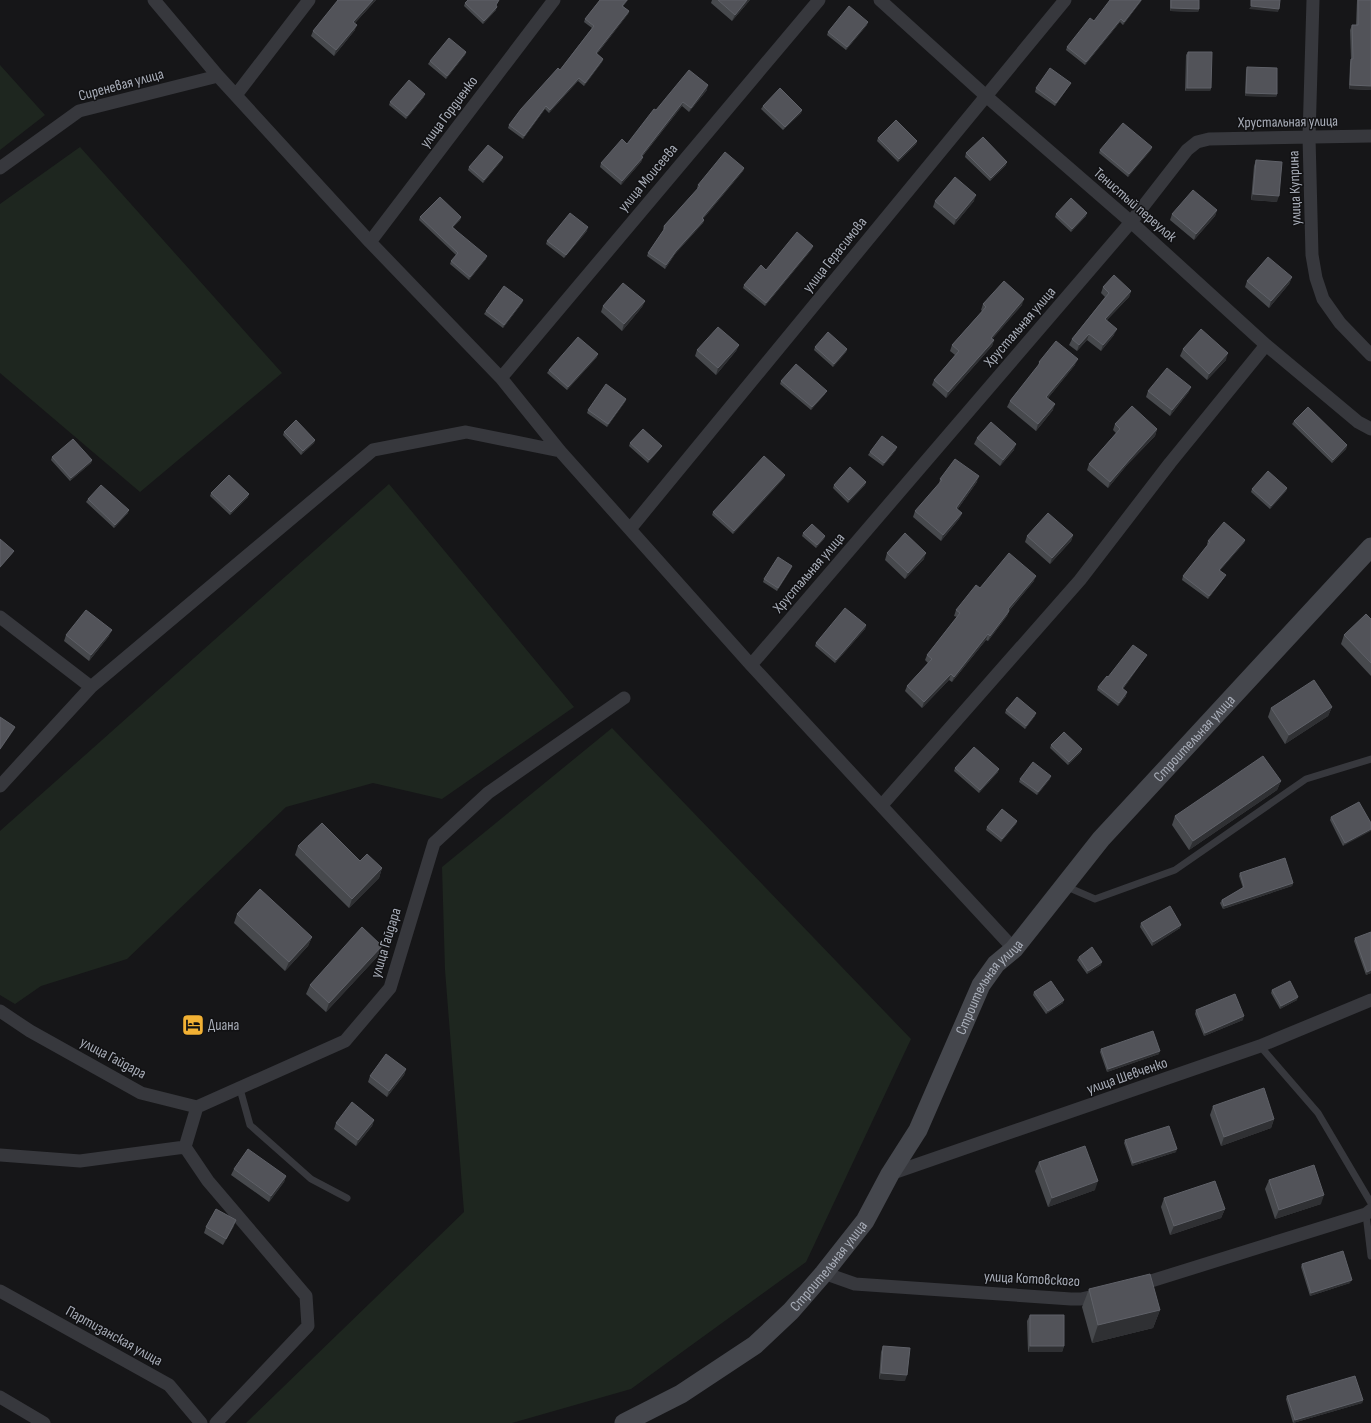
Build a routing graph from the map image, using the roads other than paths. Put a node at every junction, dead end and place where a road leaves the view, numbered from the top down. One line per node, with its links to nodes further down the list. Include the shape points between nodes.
1 (154, 0): 8 (street)
2 (309, 0): 9 (street)
3 (554, 0): 15 (street, улица Гордиенко)
4 (819, 0): 18 (street, улица Моисеева)
5 (880, 0): 10 (street, Тенистый переулок)
6 (1065, 0): 10 (street, улица Герасимова)
7 (1313, 0): 12 (street, улица Куприна)
8 (218, 76): 9 (street); 13 (street, Сиреневая улица, via 79,111)
9 (236, 95): 15 (street)
10 (986, 96): 14 (street, Тенистый переулок); 21 (street, улица Герасимова)
11 (1371, 136): 12 (street, Хрустальная улица)
12 (1309, 137): 14 (street, Хрустальная улица, via 1209,139 1197,142 1187,150); 17 (street, улица Куприна, via 1312,255 1316,278 1323,299 1340,323)
13 (0, 168)
14 (1131, 222): 16 (street, Тенистый переулок); 24 (street, Хрустальная улица)
15 (370, 242): 18 (street)
16 (1266, 344): 19 (street, Тенистый переулок, via 1358,422); 29 (street, via 1080,580)
17 (1371, 355)
18 (500, 378): 20 (street)
19 (1371, 429)
20 (560, 451): 21 (street); 25 (street, via 466,432 373,450)
21 (630, 529): 24 (street)
22 (1371, 547): 30 (main road, Строительная улица, via 1101,838)
23 (0, 616): 25 (street)
24 (751, 665): 29 (street)
25 (91, 687): 28 (street)
26 (624, 698): 35 (street, улица Гайдара, via 488,793 434,843 390,988 345,1041)
27 (1371, 759): 30 (lane, via 1306,779 1175,870 1095,899)
28 (0, 786)
29 (882, 805): 31 (street)
30 (1064, 886): 31 (main road, Строительная улица)
31 (1014, 949): 39 (main road, Строительная улица, via 996,964 981,985 918,1130)
32 (1371, 1000): 34 (street, улица Шевченко)
33 (0, 1011): 36 (street, улица Гайдара, via 30,1031 141,1092)
34 (1260, 1046): 39 (street, улица Шевченко); 41 (lane, via 1318,1113)
35 (240, 1089): 36 (street, улица Гайдара); 40 (lane, via 250,1125 311,1179)
36 (197, 1108): 37 (street)
37 (185, 1147): 38 (street, via 80,1161); 48 (street, via 208,1180 306,1296 308,1326)
38 (0, 1155)
39 (890, 1174): 43 (main road, Строительная улица, via 865,1221)
40 (347, 1198)
41 (1369, 1209): 42 (lane); 43 (street, улица Котовского, via 1122,1289 1080,1299 855,1284)
42 (1371, 1256)
43 (824, 1273): 49 (main road, Строительная улица, via 790,1311 755,1344 681,1394)
44 (0, 1291): 47 (street, Партизанская улица, via 169,1385)
45 (0, 1397): 46 (street)
46 (38, 1421)
47 (201, 1423)
48 (216, 1423)
49 (624, 1423)

